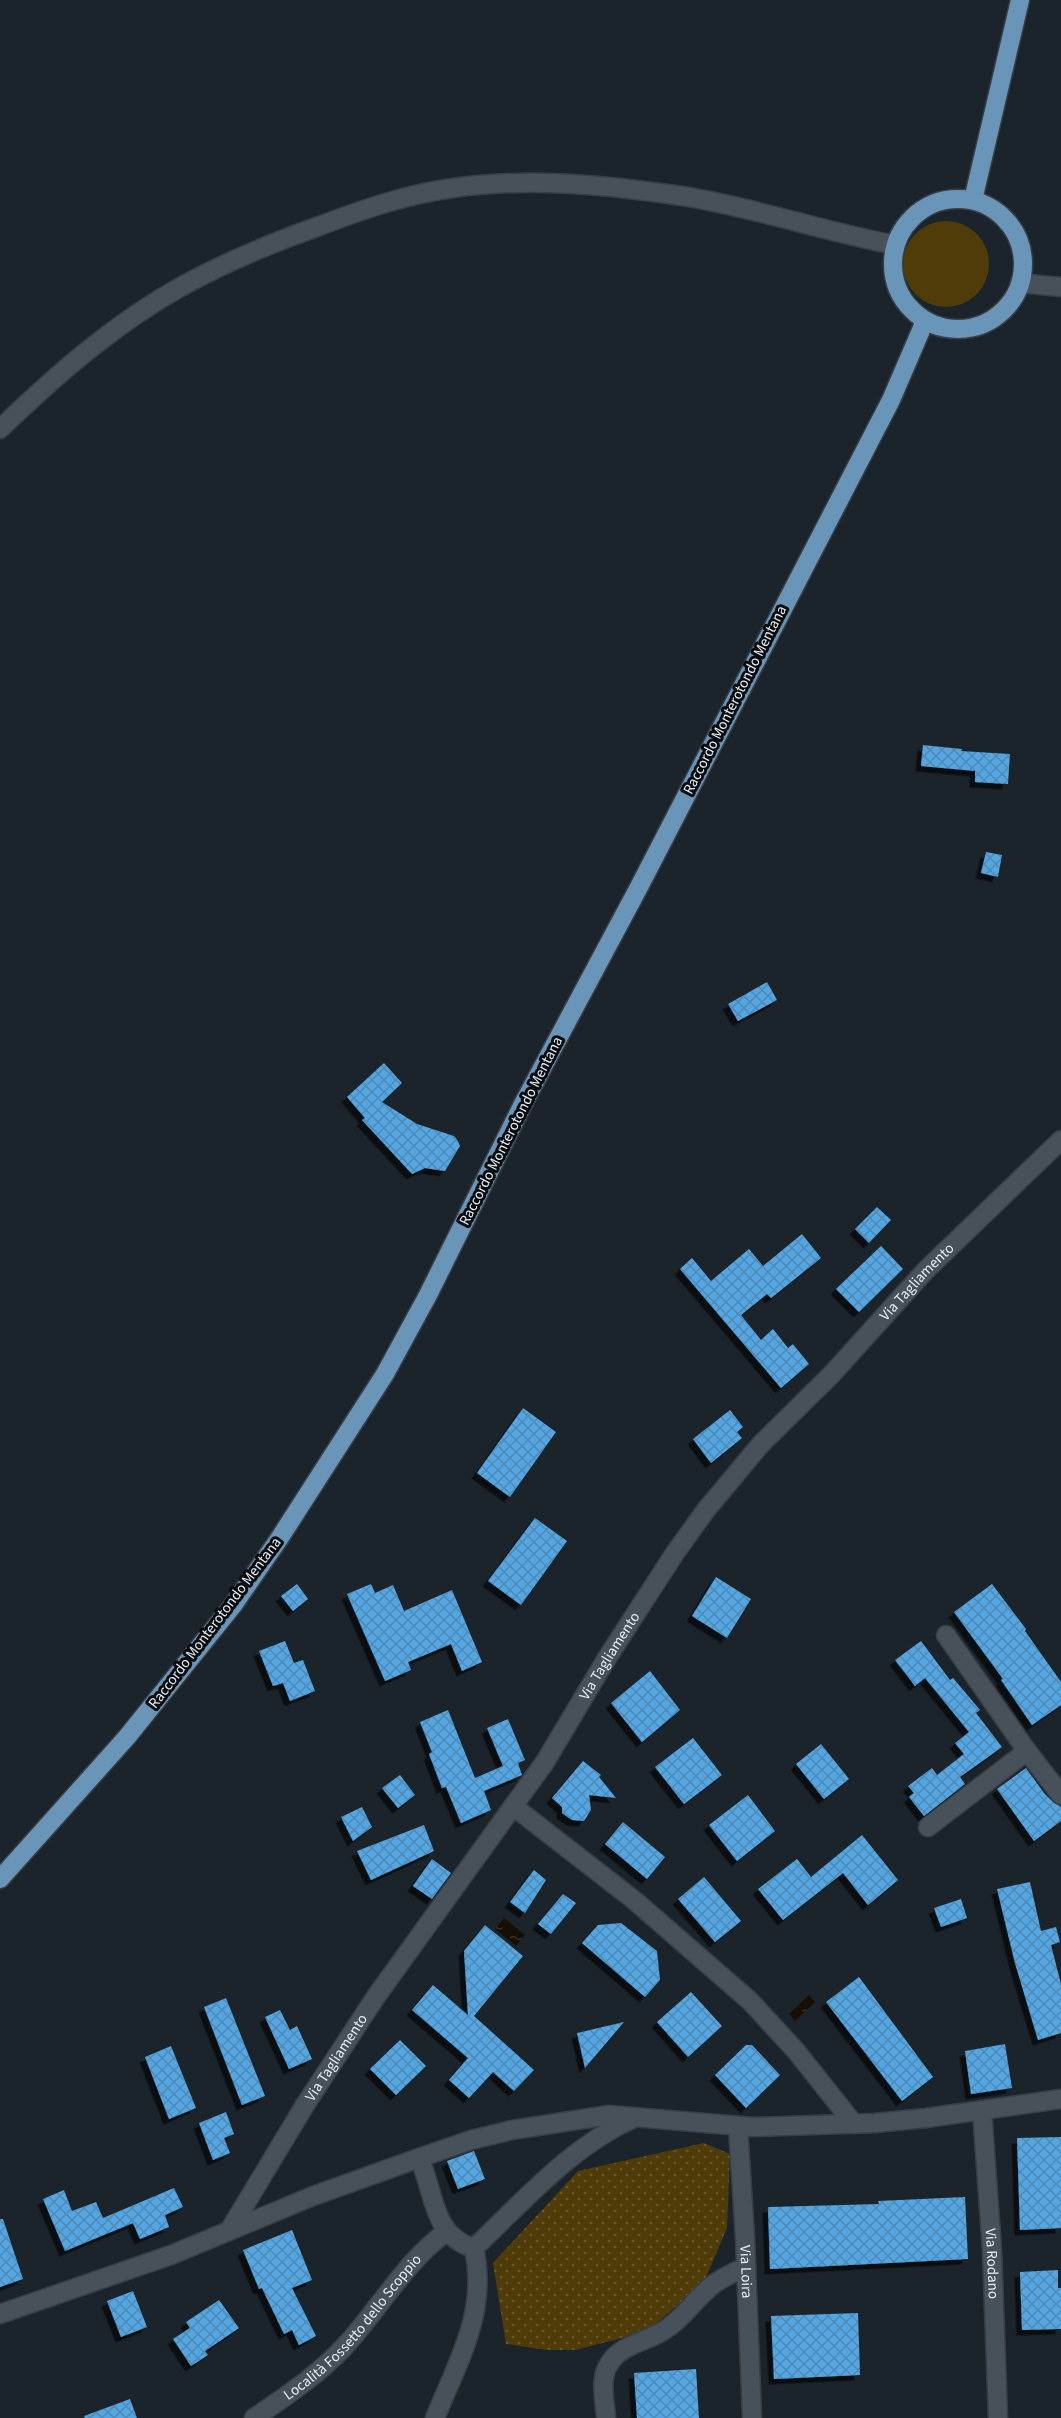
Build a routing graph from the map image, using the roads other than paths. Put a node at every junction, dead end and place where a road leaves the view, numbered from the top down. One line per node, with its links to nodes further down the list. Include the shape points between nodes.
1 (1020, 0): 2 (main road)
2 (973, 200): 3 (main road, via 934,203 904,227); 4 (main road, via 996,212 1014,231 1021,248)
3 (896, 245): 6 (main road, via 893,267 897,288 908,307); 7 (street, via 759,211 650,192 528,183 452,188 346,216 269,244 182,286 82,354)
4 (1020, 283): 5 (street); 6 (main road, via 1012,301 982,325 953,329)
5 (1061, 287)
6 (925, 321): 14 (main road, Raccordo Monterotondo Mentana, via 891,400 385,1374 234,1604 127,1737)
7 (0, 429)
8 (1061, 1140): 12 (street, Via Tagliamento, via 925,1271 722,1489 675,1553 545,1762)
9 (946, 1635): 10 (street)
10 (1027, 1750): 11 (street); 13 (street)
11 (1061, 1795)
12 (513, 1806): 18 (street, via 634,1900 750,2001); 21 (street, Via Tagliamento, via 375,1998)
13 (928, 1827)
14 (0, 1879)
15 (1061, 2099): 16 (street)
16 (982, 2110): 18 (street); 30 (street, Via Rodano)
17 (636, 2117): 19 (street); 20 (street, via 609,2115 512,2130); 23 (street, via 574,2153)
18 (854, 2124): 19 (street)
19 (738, 2126): 24 (street, Via Loira)
20 (419, 2158): 21 (street); 22 (street, via 437,2217)
21 (230, 2231): 25 (street)
22 (446, 2232): 23 (street); 26 (street, Località Fossetto dello Scoppio, via 414,2261 321,2370)
23 (474, 2248): 27 (street, via 479,2281 477,2305)
24 (746, 2267): 28 (street, via 710,2287 664,2331 619,2352 608,2364 603,2380); 29 (street, Via Loira)
25 (0, 2314)
26 (254, 2418)
27 (435, 2418)
28 (606, 2418)
29 (752, 2418)
30 (998, 2418)

